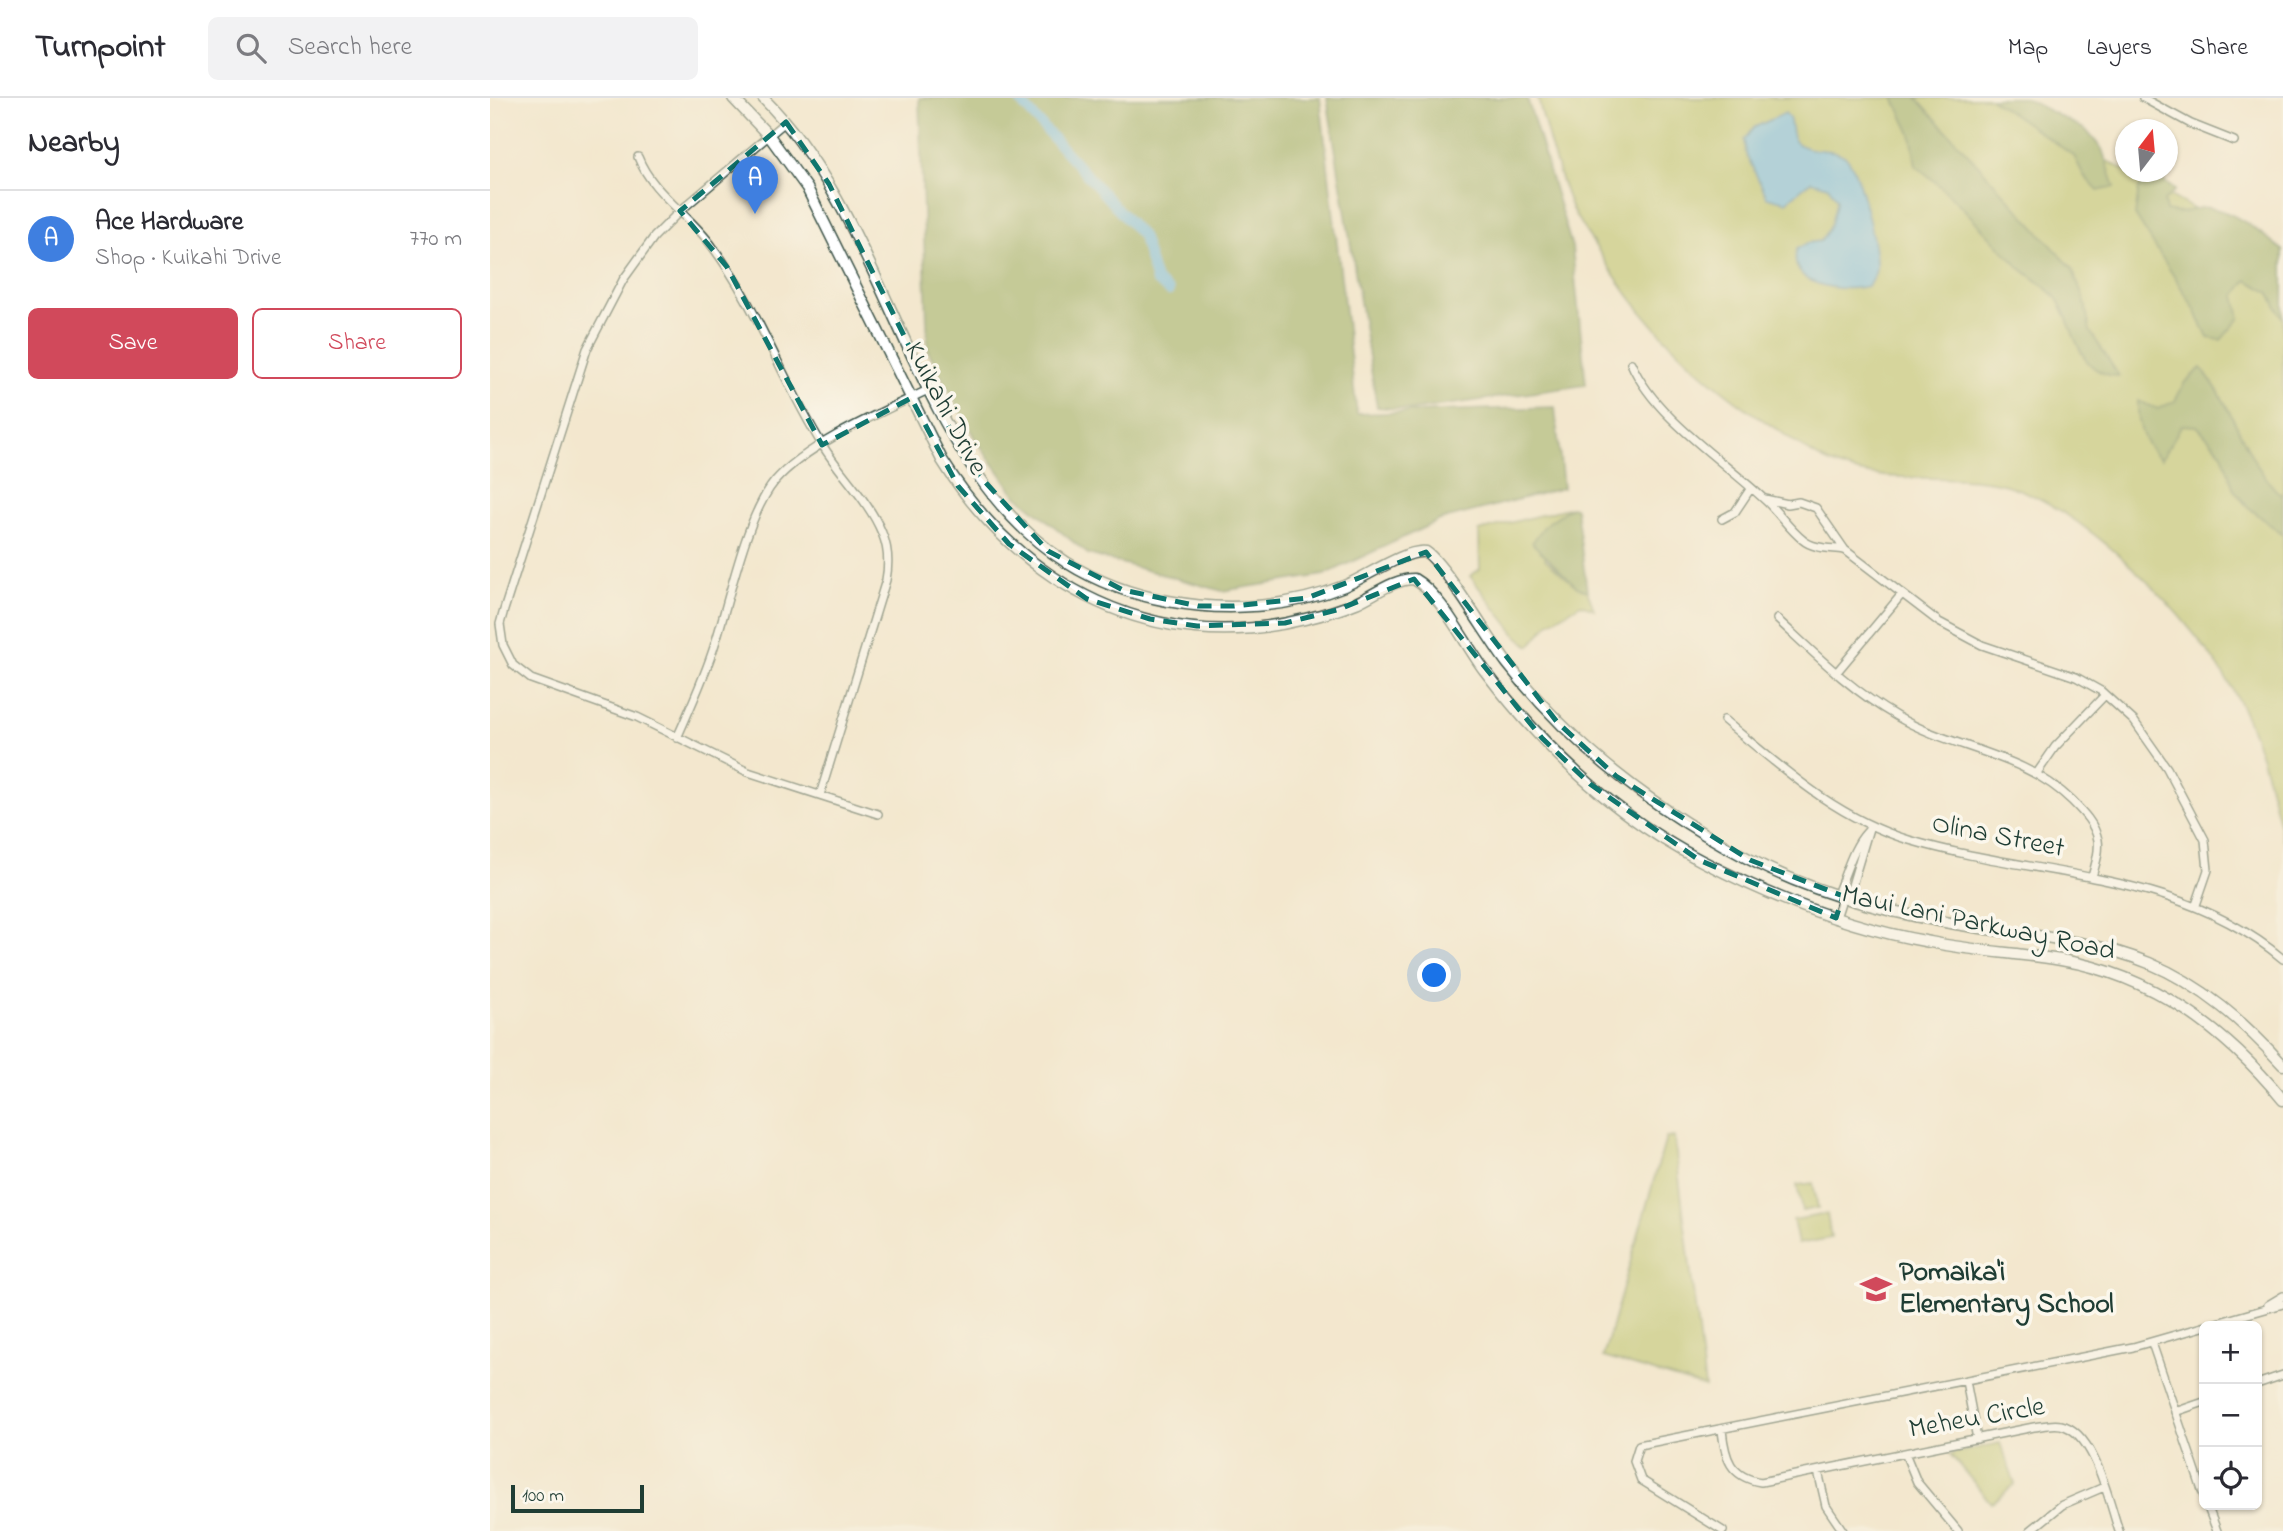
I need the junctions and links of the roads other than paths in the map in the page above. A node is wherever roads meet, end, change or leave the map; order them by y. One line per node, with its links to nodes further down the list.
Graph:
1 (733, 98): 5 (main road, Kuikahi Drive)
2 (763, 98): 4 (main road, Kuikahi Drive)
3 (2143, 98): 6 (street)
4 (786, 122): 5 (street); 10 (main road, Kuikahi Drive)
5 (770, 137): 8 (street); 11 (main road, Kuikahi Drive)
6 (2234, 141)
7 (638, 157): 8 (street)
8 (680, 211): 12 (street); 24 (street)
9 (1631, 363): 13 (street)
10 (930, 389): 11 (street); 17 (main road, Kuikahi Drive)
11 (911, 398): 12 (street); 18 (main road, Kuikahi Drive)
12 (822, 445): 24 (street); 26 (street)
13 (1751, 488): 14 (street); 15 (street)
14 (1765, 499): 16 (street); 16 (street)
15 (1722, 519)
16 (1845, 550): 19 (street)
17 (1426, 552): 30 (main road, Maui Lani Parkway Road)
18 (1414, 579): 32 (main road, Maui Lani Parkway Road)
19 (1902, 594): 21 (street); 22 (street)
20 (1777, 619): 21 (street)
21 (1836, 673): 25 (street)
22 (2105, 695): 25 (street); 31 (street)
23 (1724, 720): 28 (street, Olina Street)
24 (677, 738): 26 (street)
25 (2036, 773): 29 (street)
26 (820, 795): 27 (street)
27 (878, 814)
28 (1868, 828): 29 (street, Olina Street); 30 (street)
29 (2092, 877): 31 (street, Olina Street)
30 (1843, 896): 32 (street); 34 (main road, Maui Lani Parkway Road)
31 (2196, 905): 33 (street, Olina Street)
32 (1836, 918): 35 (main road, Maui Lani Parkway Road)
33 (2283, 959)
34 (2283, 1065)
35 (2283, 1100)
36 (2283, 1296): 38 (street)
37 (2283, 1304): 38 (street)
38 (2265, 1307): 39 (street)
39 (2152, 1343): 41 (street); 44 (street)
40 (2283, 1375): 42 (street)
41 (1966, 1381): 45 (street); 46 (street)
42 (2262, 1382)
43 (2199, 1404): 44 (street)
44 (2175, 1412): 49 (street)
45 (1722, 1430): 48 (street, Meheu Circle); 52 (street)
46 (1977, 1439): 47 (street, Meheu Circle); 50 (street, Meheu Circle)
47 (1905, 1453): 48 (street, Meheu Circle); 54 (street)
48 (1818, 1471): 53 (street)
49 (2199, 1482)
50 (2104, 1487): 55 (street); 56 (street, Meheu Circle)
51 (2209, 1510): 57 (street)
52 (1723, 1531)
53 (1843, 1531)
54 (1958, 1531)
55 (2030, 1531)
56 (2119, 1531)
57 (2217, 1531)

